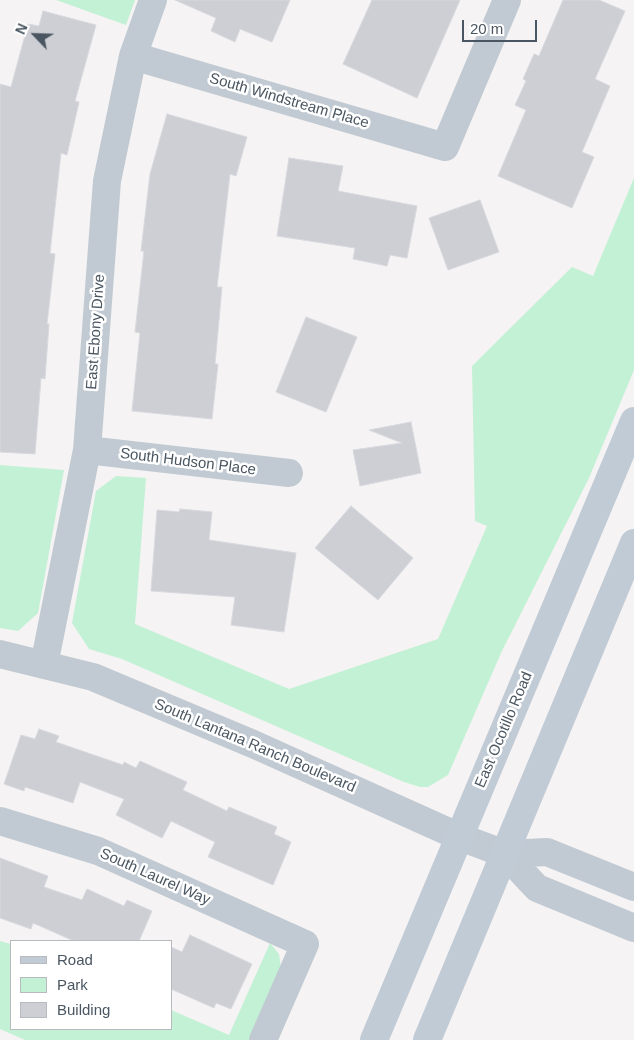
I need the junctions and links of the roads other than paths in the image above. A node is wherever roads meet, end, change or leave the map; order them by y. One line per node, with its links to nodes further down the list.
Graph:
1 (153, 0): 3 (street, East Ebony Drive)
2 (507, 0): 3 (street, South Windstream Place)
3 (133, 56): 5 (street, East Ebony Drive)
4 (634, 421): 11 (main road, East Ocotillo Road)
5 (87, 450): 6 (street, South Hudson Place); 9 (street, East Ebony Drive)
6 (289, 473)
7 (634, 543): 12 (main road)
8 (0, 654): 9 (street, South Lantana Ranch Boulevard)
9 (44, 665): 11 (street, South Lantana Ranch Boulevard)
10 (0, 821): 15 (street, South Laurel Way)
11 (460, 837): 12 (street, South Lantana Ranch Boulevard); 16 (main road, East Ocotillo Road)
12 (505, 854): 13 (street, South Lantana Ranch Boulevard); 14 (street, South Lantana Ranch Boulevard); 17 (main road)
13 (634, 888)
14 (634, 928)
15 (263, 1040)
16 (374, 1040)
17 (427, 1040)

